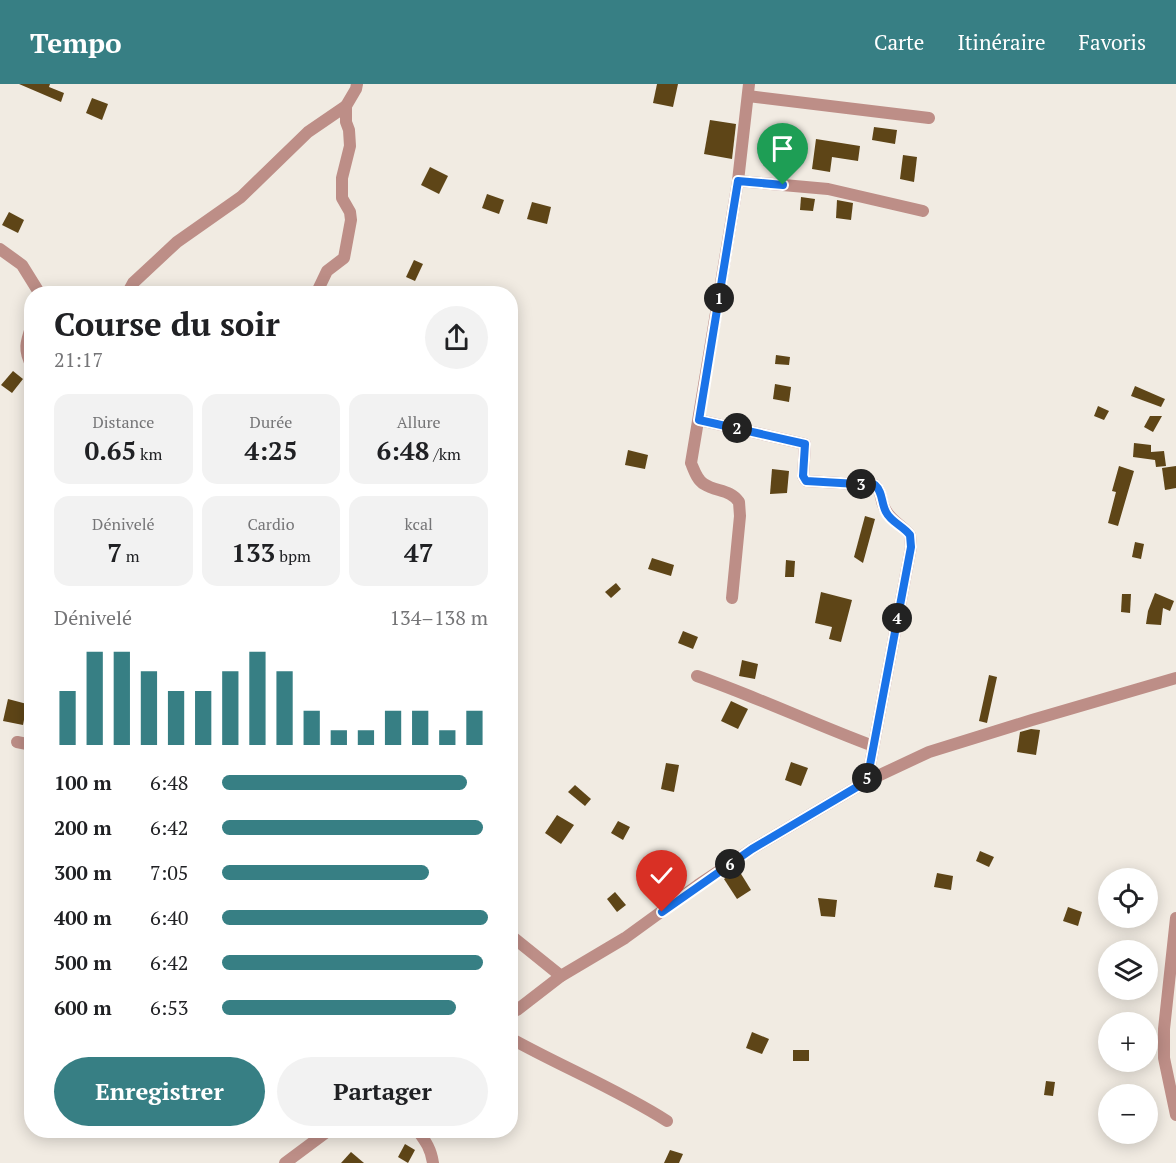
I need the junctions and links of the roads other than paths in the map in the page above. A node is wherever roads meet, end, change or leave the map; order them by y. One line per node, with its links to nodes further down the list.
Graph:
1 (357, 84): 3 (street)
2 (749, 90): 4 (street); 5 (street)
3 (346, 106): 9 (street); 10 (street)
4 (929, 118)
5 (738, 181): 6 (street); 11 (street)
6 (923, 211)
7 (0, 249): 8 (street)
8 (35, 286)
9 (131, 286)
10 (320, 286)
11 (699, 420): 12 (street); 17 (street)
12 (732, 598)
13 (697, 676): 17 (street)
14 (1176, 678): 18 (street)
15 (17, 742): 16 (street)
16 (24, 743)
17 (873, 746): 18 (street)
18 (867, 781): 21 (street)
19 (1176, 918): 24 (street)
20 (518, 941): 21 (street)
21 (561, 976): 22 (street)
22 (518, 1010)
23 (518, 1043): 25 (street)
24 (1176, 1115)
25 (667, 1121)
26 (319, 1138): 28 (street)
27 (422, 1138): 29 (street)
28 (285, 1163)
29 (432, 1163)

